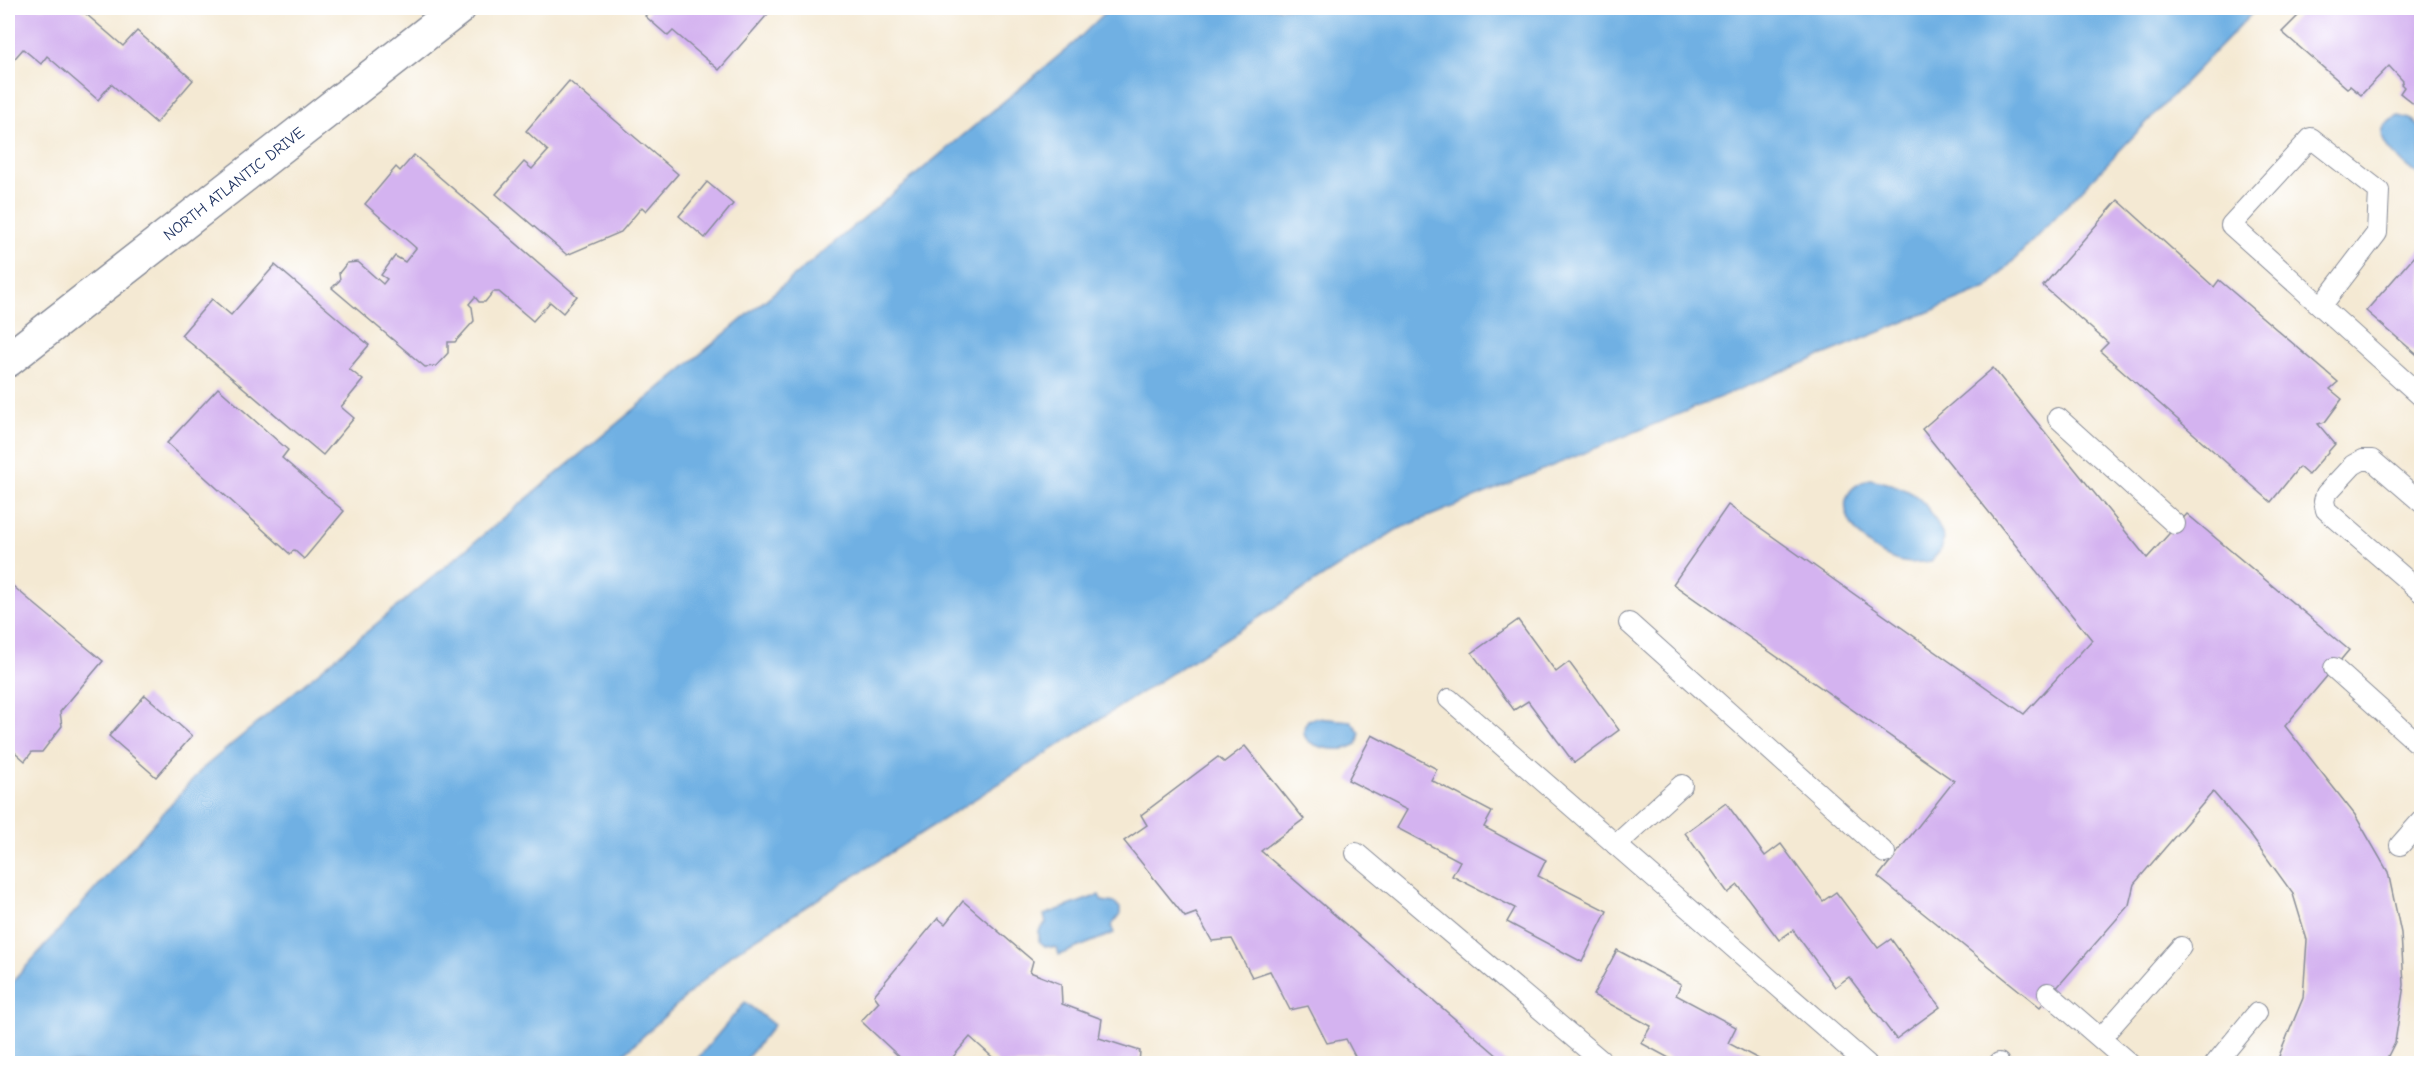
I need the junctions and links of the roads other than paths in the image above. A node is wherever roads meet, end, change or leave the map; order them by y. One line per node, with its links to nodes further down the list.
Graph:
1 (459, 8): 3 (street, NORTH ATLANTIC DRIVE)
2 (2322, 306): 2 (lane); 4 (lane)
3 (8, 360)
4 (2421, 397)
5 (2058, 418): 7 (lane)
6 (2421, 503): 8 (lane)
7 (2175, 524)
8 (2421, 593)
9 (1629, 623): 18 (lane)
10 (2334, 668): 12 (lane)
11 (1449, 699): 15 (lane)
12 (2421, 747)
13 (1682, 785): 15 (lane)
14 (2421, 820): 16 (lane)
15 (1616, 845): 24 (lane)
16 (2400, 845)
17 (1356, 853): 23 (lane)
18 (1886, 853)
19 (2181, 946): 22 (lane)
20 (2048, 993): 22 (lane)
21 (2257, 1013): 26 (lane)
22 (2101, 1038): 25 (lane)
23 (1605, 1064)
24 (1867, 1064)
25 (2130, 1064)
26 (2215, 1064)

